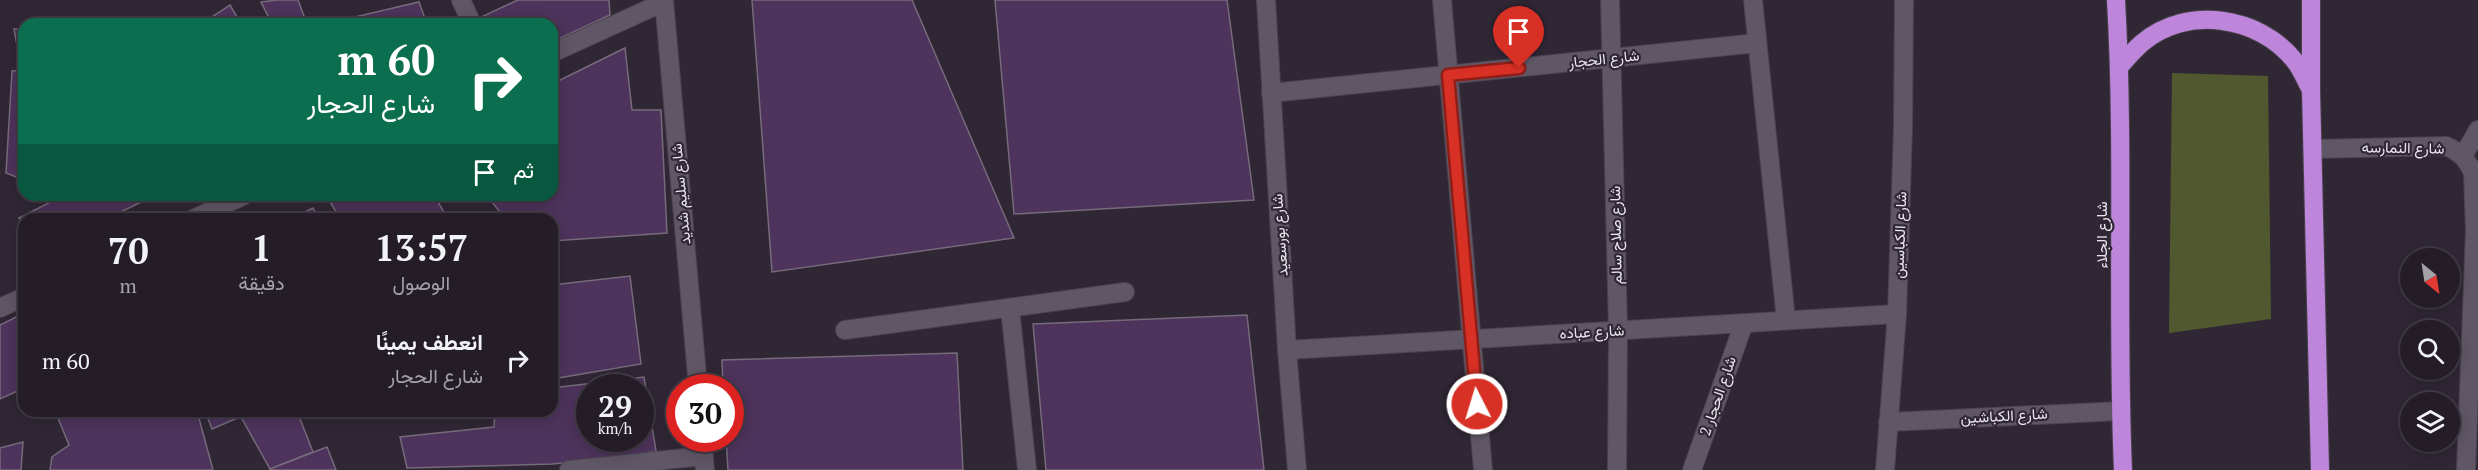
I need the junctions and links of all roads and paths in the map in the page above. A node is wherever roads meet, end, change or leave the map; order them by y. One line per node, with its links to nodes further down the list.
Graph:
1 (461, 0): 10 (street)
2 (1266, 0): 17 (street, شارع بورسعيد)
3 (1442, 0): 15 (street)
4 (1610, 0): 13 (street, شارع صلاح سالم)
5 (1753, 0): 11 (street)
6 (1904, 0): 28 (street, شارع الكباسين)
7 (2116, 0): 14 (highway, شارع الجلاء)
8 (2311, 0): 16 (highway)
9 (664, 1): 12 (street); 35 (street, شارع سليم شديد)
10 (469, 18)
11 (1757, 43): 13 (street, شارع الحجار); 29 (street)
12 (558, 50)
13 (1613, 58): 15 (street, شارع الحجار); 32 (street, شارع صلاح سالم)
14 (2120, 66): 16 (highway); 36 (highway, شارع الجلاء)
15 (1448, 75): 17 (street, شارع الحجار); 33 (street)
16 (2311, 90): 19 (highway)
17 (1271, 93): 34 (street, شارع بورسعيد)
18 (2478, 130): 20 (street)
19 (2313, 149): 20 (street, شارع النمارسه); 47 (highway)
20 (2463, 156): 23 (street, شارع النمارسه)
21 (232, 201): 22 (street)
22 (206, 213)
23 (2476, 231): 48 (street, شارع النمارسه)
24 (1125, 292): 27 (street)
25 (18, 300): 26 (street)
26 (0, 308)
27 (1010, 308): 31 (street); 40 (street)
28 (1897, 314): 29 (street, شارع عباده); 37 (street, شارع الكباسين)
29 (1786, 320): 30 (street, شارع عباده)
30 (1744, 323): 32 (street, شارع عباده); 44 (street, شارع الحجار 2)
31 (845, 330)
32 (1618, 330): 33 (street, شارع عباده); 43 (street, شارع صلاح سالم)
33 (1472, 338): 34 (street, شارع عباده); 42 (street)
34 (1287, 350): 41 (street, شارع بورسعيد)
35 (697, 374)
36 (2121, 411): 37 (street, شارع الكباشين); 46 (highway, شارع الجلاء)
37 (1888, 422): 45 (street, شارع الكباسين)
38 (704, 455): 39 (street)
39 (569, 470)
40 (1027, 470)
41 (1297, 470)
42 (1483, 470)
43 (1617, 470)
44 (1692, 470)
45 (1885, 470)
46 (2123, 470)
47 (2320, 470)
48 (2466, 470)

